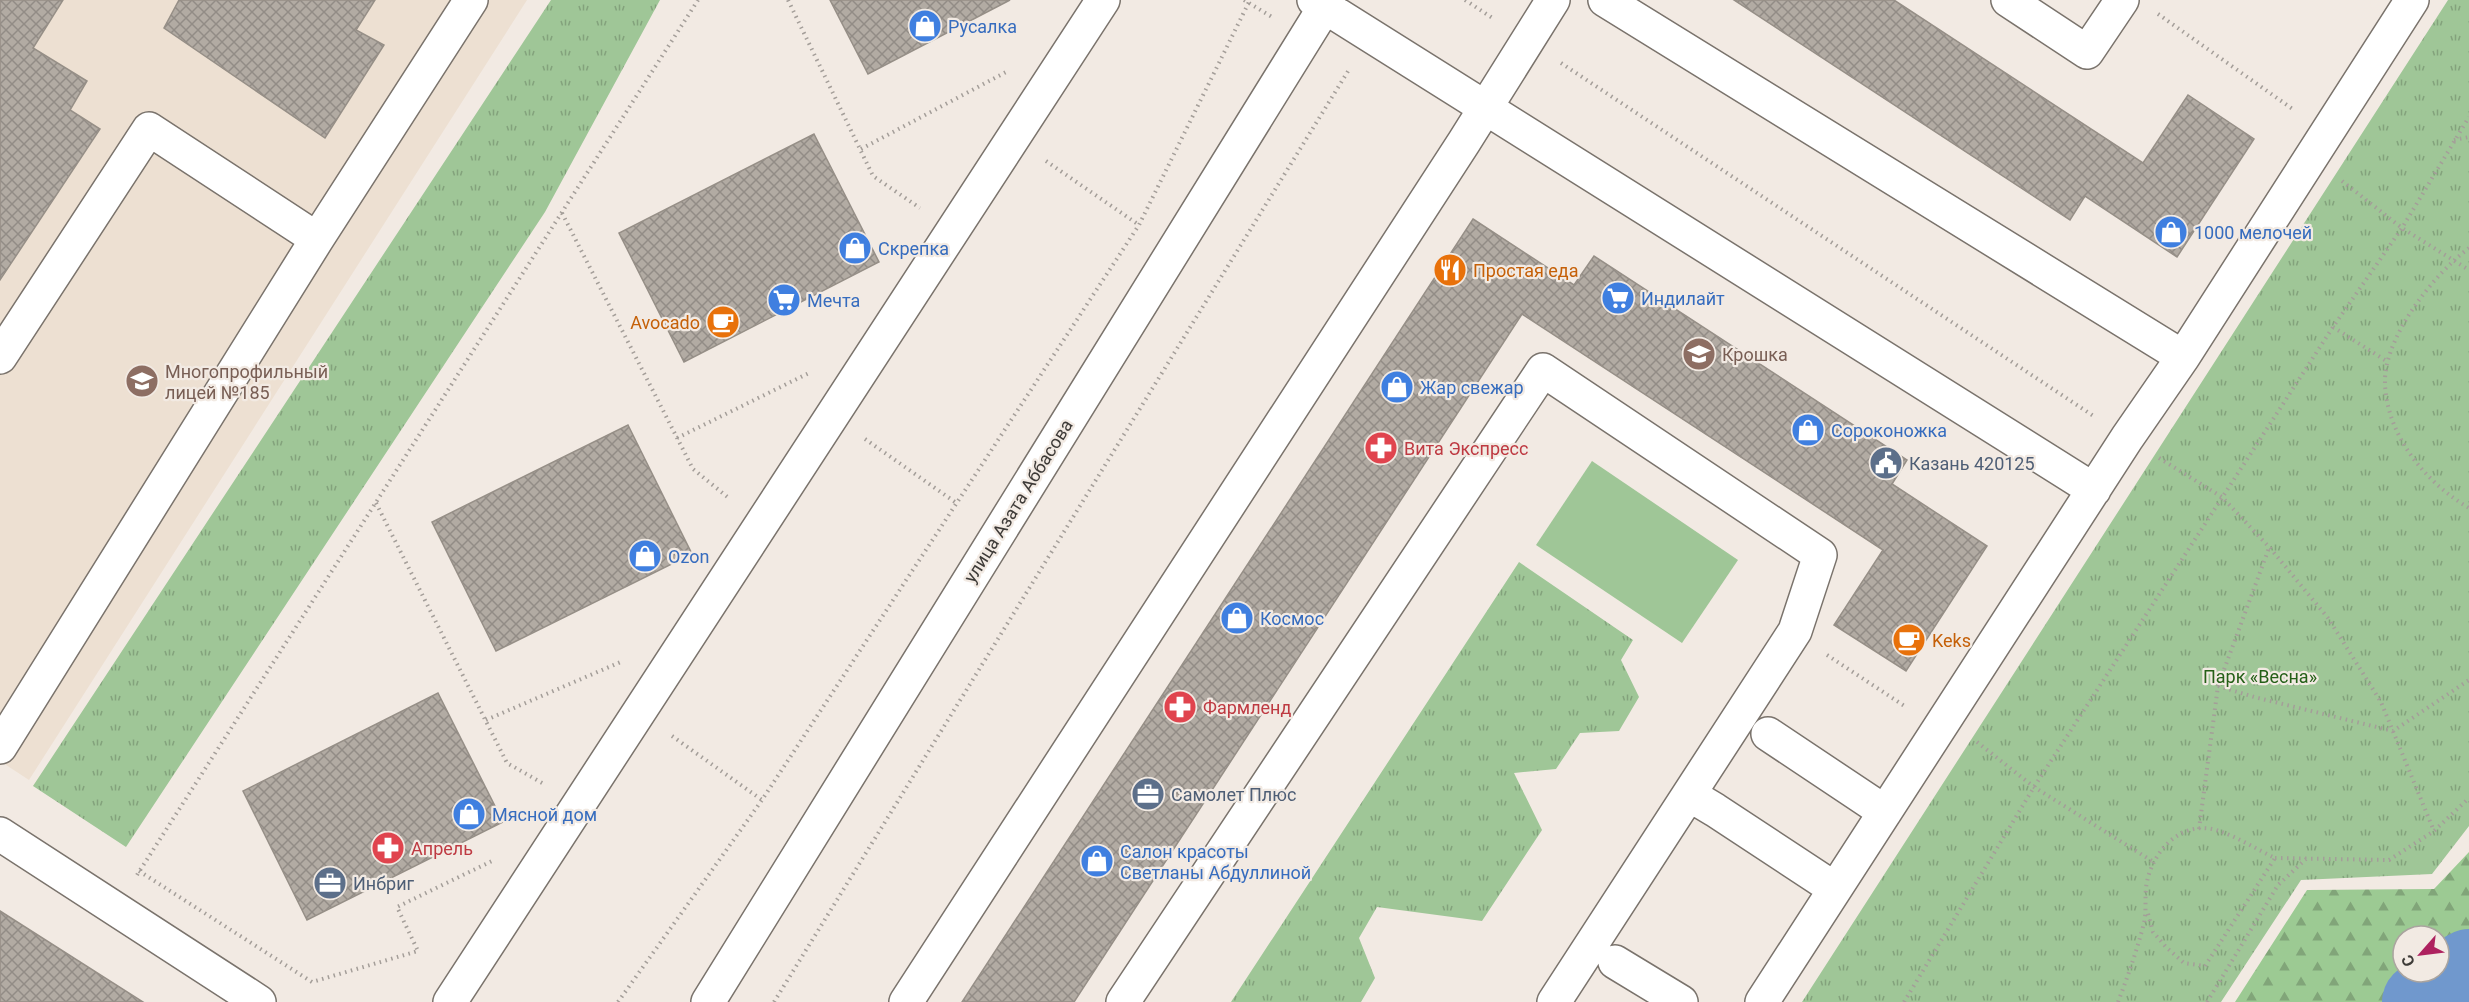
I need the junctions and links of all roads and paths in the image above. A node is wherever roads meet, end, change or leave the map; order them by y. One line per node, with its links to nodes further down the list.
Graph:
1 (471, 0): 28 (street)
2 (698, 0): 24 (path)
3 (788, 0): 23 (path)
4 (1103, 0): 20 (street)
5 (1250, 0): 25 (path)
6 (1465, 0): 15 (path)
7 (1553, 0): 15 (street)
8 (1605, 0): 34 (street)
9 (2008, 0): 10 (street)
10 (2122, 0)
11 (2412, 0): 22 (street)
12 (1322, 2): 14 (street); 78 (street, улица Азата Аббасова)
13 (2157, 14): 22 (path)
14 (1369, 33): 17 (street); 79 (path)
15 (1527, 41): 17 (street); 39 (path)
16 (1009, 70): 23 (path)
17 (1486, 107): 40 (street); 80 (street)
18 (2469, 117): 21 (path)
19 (2469, 137): 21 (path)
20 (1012, 139): 25 (path); 27 (street)
21 (2454, 140): 26 (path)
22 (2319, 145): 26 (path); 34 (street)
23 (861, 149): 27 (path)
24 (562, 213): 38 (path); 43 (path)
25 (1139, 225): 42 (path)
26 (2402, 228): 30 (path); 32 (path)
27 (953, 230): 37 (street)
28 (317, 239): 33 (street); 56 (street)
29 (2469, 248): 30 (path)
30 (2453, 260): 31 (path); 35 (path)
31 (2469, 270)
32 (2333, 327): 35 (path); 41 (path)
33 (0, 357)
34 (2183, 357): 39 (street)
35 (2388, 362): 44 (path)
36 (812, 371): 38 (path)
37 (832, 416): 42 (path); 45 (street)
38 (677, 438): 45 (path)
39 (2127, 438): 40 (street); 41 (path)
40 (2094, 490): 53 (street)
41 (2222, 498): 46 (path); 57 (path)
42 (956, 502): 60 (path)
43 (376, 503): 52 (path); 70 (path)
44 (2469, 508)
45 (761, 524): 51 (street)
46 (2270, 548): 50 (path); 54 (path)
47 (1819, 649): 53 (path)
48 (626, 660): 52 (path)
49 (2469, 680): 54 (path)
50 (2218, 686): 54 (path); 63 (path)
51 (639, 713): 60 (path); 61 (street)
52 (486, 720): 61 (path)
53 (1942, 723): 57 (path); 62 (street)
54 (2393, 731): 64 (path)
55 (1768, 734): 62 (street)
56 (0, 747)
57 (2034, 787): 69 (path); 85 (path)
58 (1690, 795): 71 (street); 81 (street); 82 (street)
59 (2469, 798): 64 (path)
60 (762, 800): 77 (path)
61 (579, 803): 76 (street)
62 (1885, 812): 71 (street)
63 (2199, 829): 66 (path); 69 (path)
64 (2434, 831): 67 (path)
65 (0, 834): 72 (street)
66 (2275, 858): 67 (path); 73 (path)
67 (2306, 858): 87 (path)
68 (496, 859): 70 (path)
69 (2152, 861): 73 (path)
70 (139, 871): 72 (path)
71 (1835, 889): 84 (street)
72 (116, 909): 75 (street)
73 (2147, 910): 86 (path)
74 (1615, 962): 83 (street)
75 (259, 1002)
76 (450, 1002)
77 (618, 1002)
78 (708, 1002)
79 (774, 1002)
80 (906, 1002)
81 (1123, 1002)
82 (1554, 1002)
83 (1681, 1002)
84 (1762, 1002)
85 (1904, 1002)
86 (2118, 1002)
87 (2207, 1002)

